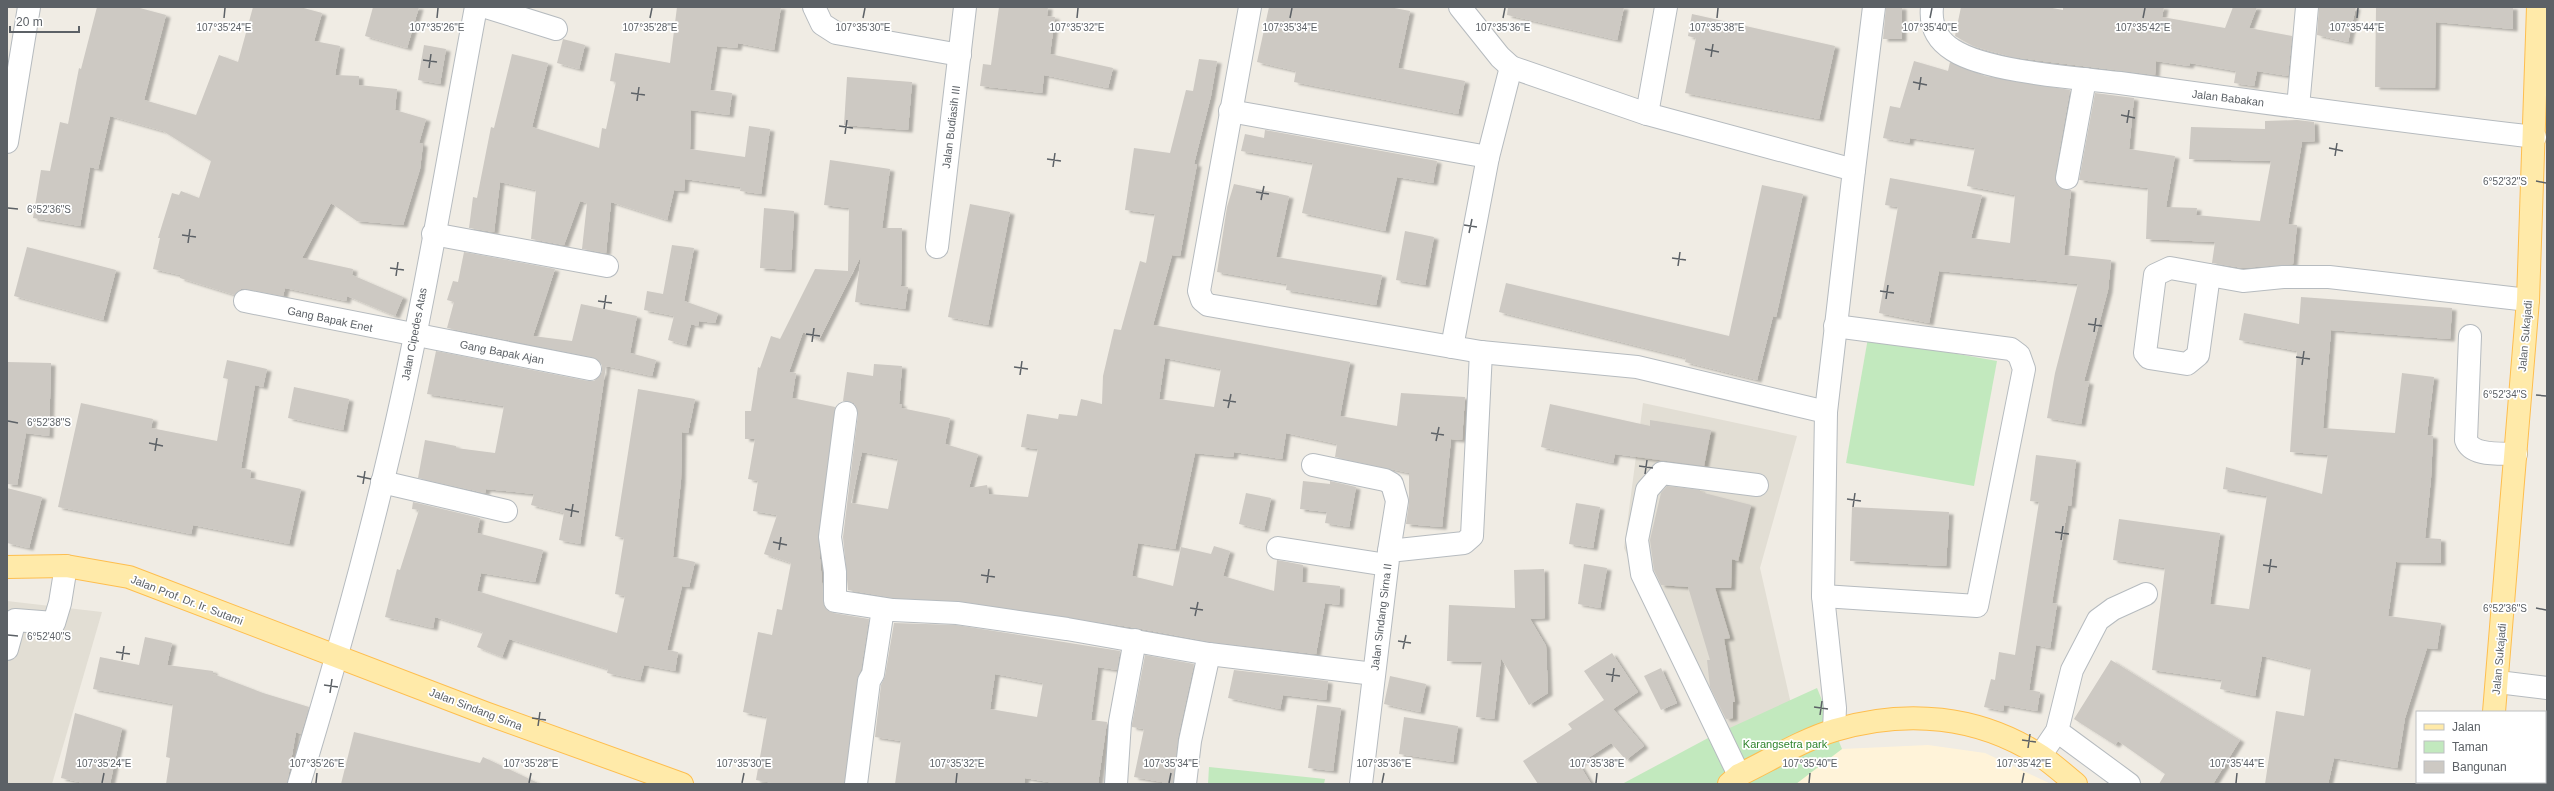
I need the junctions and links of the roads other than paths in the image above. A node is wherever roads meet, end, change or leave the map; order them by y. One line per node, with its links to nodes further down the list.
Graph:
1 (29, 7): 21 (street)
2 (476, 7): 25 (street, Jalan Cipedes Atas)
3 (486, 7): 13 (street)
4 (814, 7): 14 (street)
5 (965, 7): 14 (street, Jalan Budiasih III)
6 (1250, 7): 18 (street)
7 (1460, 7): 15 (street)
8 (1666, 7): 19 (street)
9 (1874, 7): 23 (street)
10 (2307, 7): 17 (street)
11 (2538, 7): 20 (main road, Jalan Sukajadi)
12 (1932, 17): 16 (street, Jalan Babakan)
13 (556, 29)
14 (960, 55): 26 (street, Jalan Budiasih III)
15 (1510, 67): 19 (street); 22 (street)
16 (2085, 79): 17 (street, Jalan Babakan); 24 (street)
17 (2298, 107): 20 (street, Jalan Babakan)
18 (1230, 111): 22 (street); 34 (street)
19 (1647, 114): 23 (street)
20 (2536, 137): 29 (main road, Jalan Sukajadi)
21 (7, 142)
22 (1488, 157): 34 (street)
23 (1854, 170): 31 (street)
24 (2067, 178)
25 (433, 234): 27 (street); 32 (street, Jalan Cipedes Atas)
26 (938, 247)
27 (607, 266)
28 (2210, 275): 29 (street)
29 (2528, 300): 39 (main road, Jalan Sukajadi)
30 (245, 302): 32 (street, Gang Bapak Enet)
31 (1835, 326): 37 (street); 49 (street)
32 (414, 336): 36 (street, Gang Bapak Ajan); 41 (street, Jalan Cipedes Atas)
33 (2470, 336): 39 (street)
34 (1452, 347): 35 (street)
35 (1481, 352): 37 (street); 45 (street, Jalan Sindang Sirna II)
36 (590, 369)
37 (1826, 412): 49 (street)
38 (846, 413): 50 (street)
39 (2516, 454): 57 (main road, Jalan Sukajadi)
40 (1313, 465): 45 (street)
41 (382, 482): 43 (street); 55 (street, Jalan Cipedes Atas)
42 (1757, 485): 63 (street)
43 (506, 511)
44 (1278, 548): 45 (street)
45 (1388, 558): 56 (street, Jalan Sindang Sirna II)
46 (66, 566): 47 (main road, Jalan Prof. Dr. Ir. Sutami); 51 (street); 55 (main road, Jalan Prof. Dr. Ir. Sutami)
47 (7, 567)
48 (2146, 594): 61 (street)
49 (1823, 596): 60 (street)
50 (883, 609): 52 (street); 66 (street)
51 (11, 619): 53 (street)
52 (1135, 640): 54 (street); 67 (street)
53 (7, 649)
54 (1209, 654): 56 (street); 68 (street)
55 (338, 657): 64 (main road, Jalan Sindang Sirna); 65 (street, Jalan Cipedes Atas)
56 (1374, 674): 69 (street, Jalan Sindang Sirna II)
57 (2498, 682): 58 (street); 59 (main road, Jalan Sukajadi)
58 (2547, 688)
59 (2494, 711)
60 (1834, 730): 62 (main road); 63 (main road)
61 (2057, 730): 62 (street); 71 (street)
62 (2040, 756): 70 (main road)
63 (1734, 780)
64 (672, 781)
65 (299, 784)
66 (856, 784)
67 (1116, 784)
68 (1185, 784)
69 (1361, 784)
70 (2076, 784)
71 (2129, 784)

